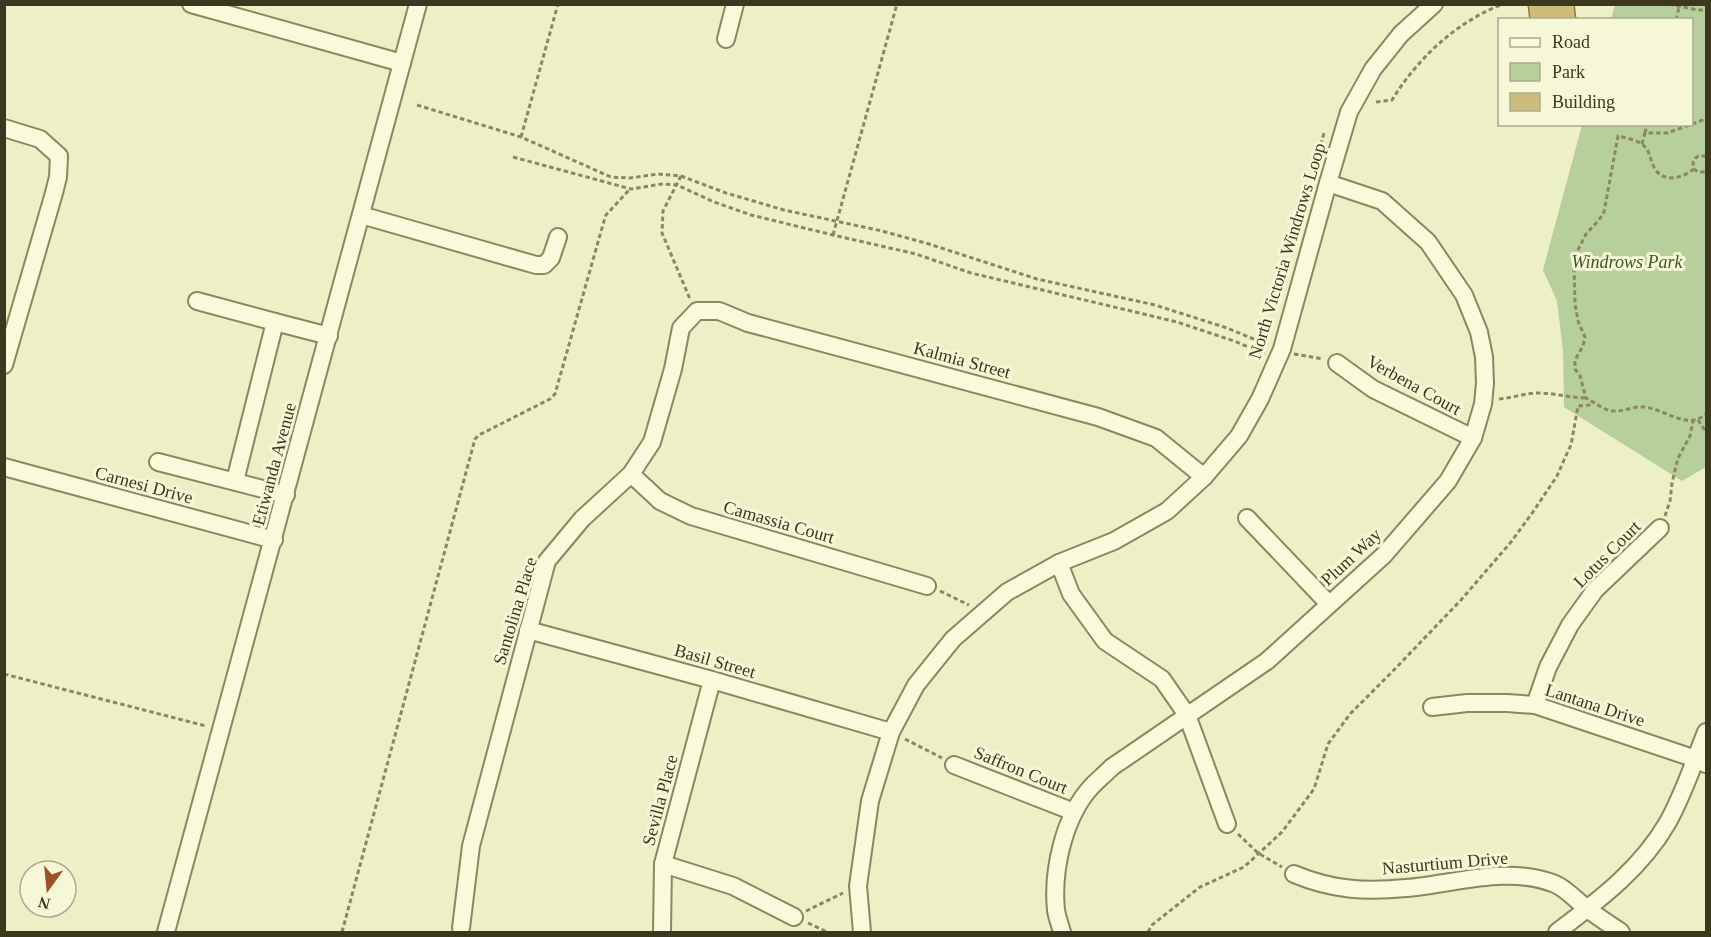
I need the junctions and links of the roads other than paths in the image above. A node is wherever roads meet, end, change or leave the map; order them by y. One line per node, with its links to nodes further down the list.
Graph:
1 (191, 4): 6 (street)
2 (418, 4): 6 (street, Etiwanda Avenue)
3 (735, 4): 5 (street)
4 (1434, 4): 8 (street, North Victoria Windrows Loop)
5 (726, 39)
6 (402, 63): 9 (street, Etiwanda Avenue)
7 (4, 128): 16 (street)
8 (1328, 183): 17 (street, Plum Way); 21 (street, North Victoria Windrows Loop)
9 (361, 215): 10 (street); 14 (street, Etiwanda Avenue)
10 (558, 237)
11 (196, 301): 13 (street)
12 (697, 311): 20 (street, Santolina Place); 21 (street, Kalmia Street)
13 (275, 322): 14 (street); 22 (street)
14 (329, 336): 23 (street, Etiwanda Avenue)
15 (1337, 363): 17 (street, Verbena Court)
16 (4, 365)
17 (1473, 438): 29 (street, Plum Way)
18 (158, 462): 22 (street)
19 (4, 467): 26 (street, Carnesi Drive)
20 (631, 474): 28 (street, Camassia Court); 30 (street, Santolina Place)
21 (1204, 477): 27 (street, North Victoria Windrows Loop)
22 (235, 482): 23 (street)
23 (286, 495): 26 (street, Etiwanda Avenue)
24 (1247, 518): 29 (street)
25 (1660, 528): 32 (street, Lotus Court)
26 (273, 540): 46 (street, Etiwanda Avenue)
27 (1059, 563): 34 (street); 35 (street, North Victoria Windrows Loop)
28 (927, 586)
29 (1329, 604): 34 (street, Plum Way)
30 (528, 630): 31 (street, Basil Street); 45 (street, Santolina Place)
31 (712, 680): 35 (street, Basil Street); 41 (street, Sevilla Place)
32 (1535, 705): 33 (street, Lantana Drive); 37 (street, Lantana Drive)
33 (1432, 707)
34 (1187, 715): 39 (street, Plum Way); 40 (street)
35 (891, 732): 48 (street, North Victoria Windrows Loop)
36 (1707, 732): 37 (street)
37 (1701, 761): 43 (street)
38 (954, 765): 39 (street, Saffron Court)
39 (1074, 812): 49 (street, Plum Way)
40 (1227, 824)
41 (663, 864): 44 (street); 47 (street, Sevilla Place)
42 (1294, 874): 43 (street, Nasturtium Drive)
43 (1587, 909): 50 (street); 51 (street, Nasturtium Drive)
44 (794, 916)
45 (461, 928)
46 (166, 933)
47 (662, 933)
48 (862, 933)
49 (1062, 933)
50 (1557, 933)
51 (1621, 933)

